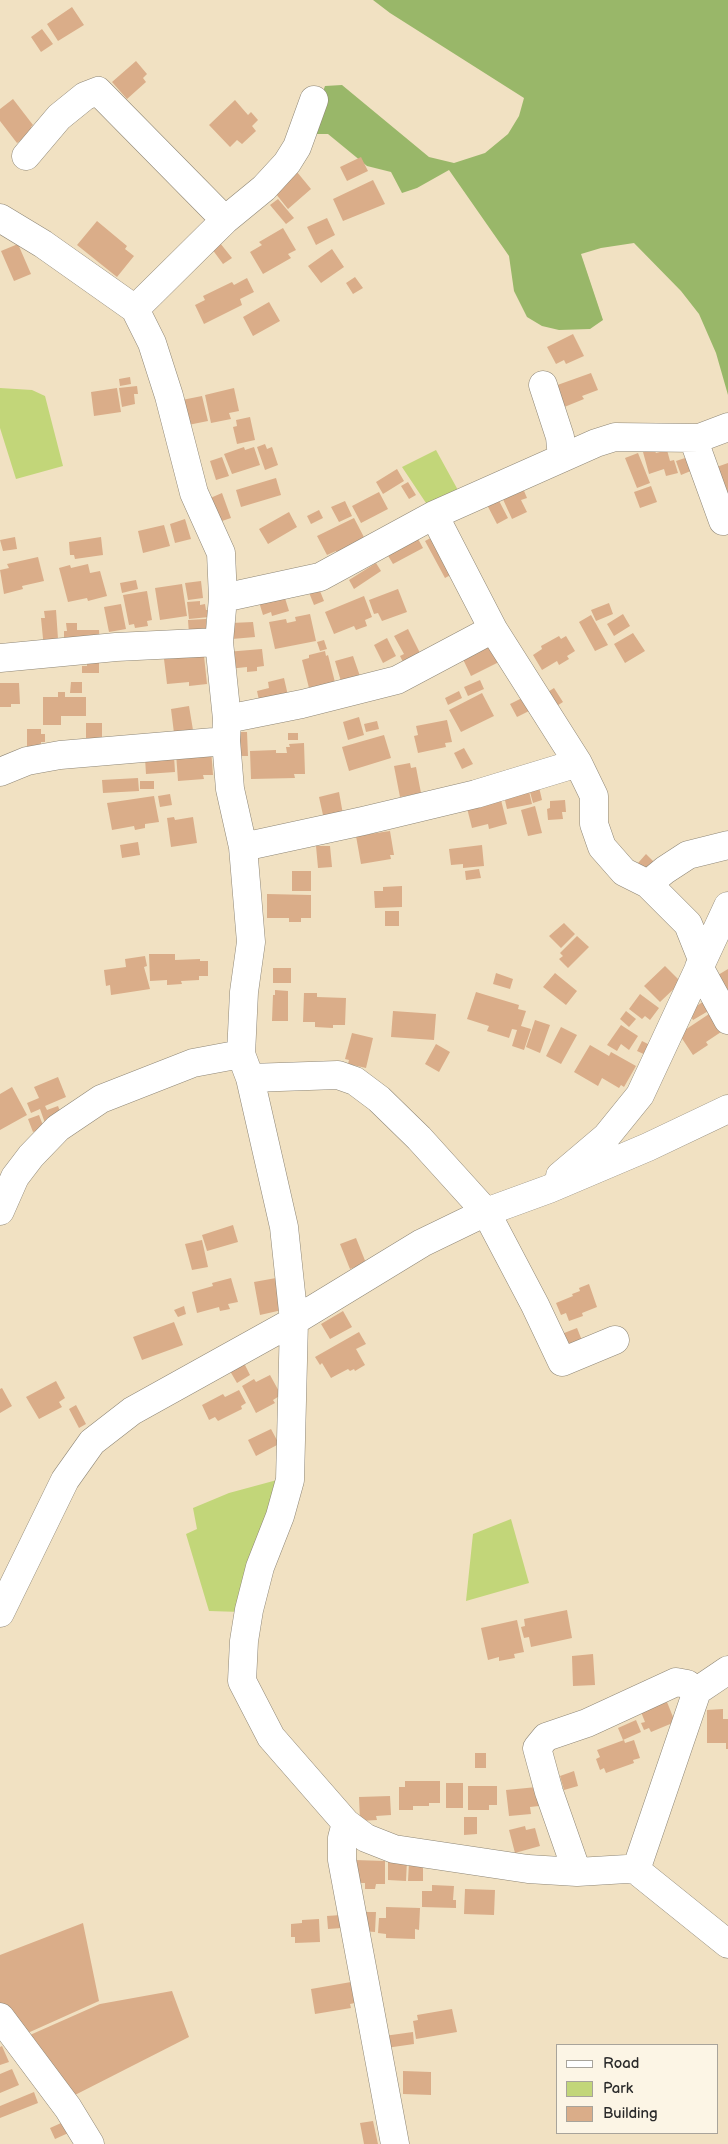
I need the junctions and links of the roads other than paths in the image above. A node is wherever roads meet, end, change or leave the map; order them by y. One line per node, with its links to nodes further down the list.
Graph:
1 (314, 100): 4 (street)
2 (26, 156): 4 (street)
3 (0, 218): 5 (street)
4 (225, 220): 5 (street)
5 (135, 309): 12 (street)
6 (543, 386): 9 (street)
7 (728, 427): 8 (street)
8 (693, 438): 9 (street); 11 (street)
9 (562, 458): 10 (street)
10 (434, 516): 12 (street); 13 (street)
11 (724, 520)
12 (223, 598): 14 (street)
13 (493, 629): 16 (street); 17 (street)
14 (219, 642): 15 (street); 16 (street)
15 (0, 658)
16 (227, 730): 18 (street); 20 (street)
17 (578, 763): 20 (street); 21 (street)
18 (0, 772)
19 (728, 845): 21 (street)
20 (243, 847): 25 (street)
21 (648, 884): 23 (street)
22 (728, 906): 23 (street)
23 (700, 963): 24 (street); 27 (street)
24 (728, 1020)
25 (246, 1066): 28 (street); 29 (street); 30 (street)
26 (728, 1109): 27 (street)
27 (549, 1189): 29 (street)
28 (0, 1211)
29 (486, 1212): 30 (street); 31 (street)
30 (294, 1321): 32 (street); 35 (street)
31 (615, 1340)
32 (0, 1613)
33 (728, 1670): 34 (street)
34 (697, 1691): 36 (street); 37 (street)
35 (346, 1823): 37 (street); 41 (street)
36 (636, 1870): 37 (street); 38 (street)
37 (576, 1872)
38 (728, 1944)
39 (0, 2017): 40 (street)
40 (90, 2144)
41 (395, 2144)

